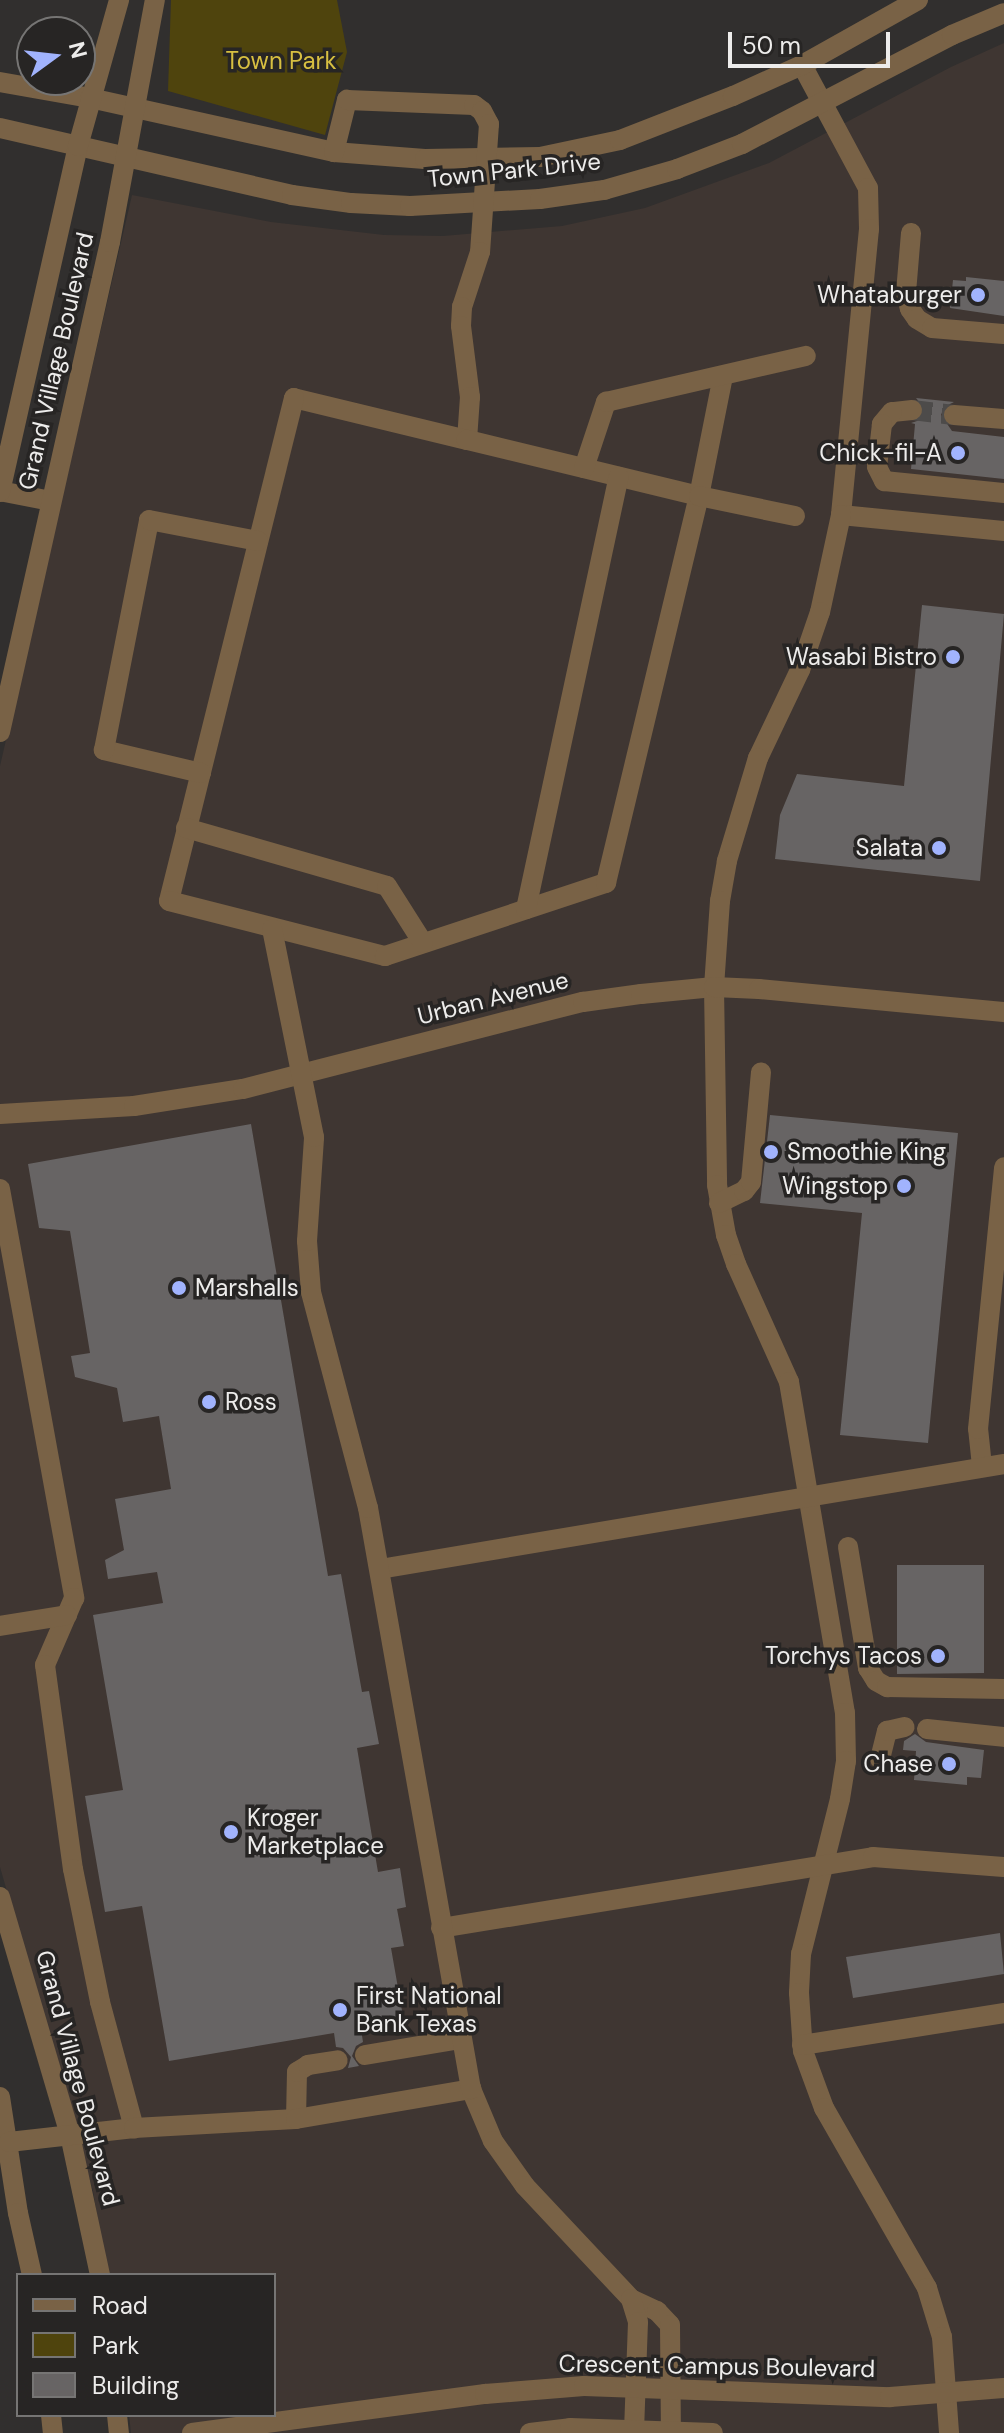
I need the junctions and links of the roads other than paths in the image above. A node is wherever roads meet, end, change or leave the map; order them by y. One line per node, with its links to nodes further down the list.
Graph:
1 (119, 0): 7 (street, Grand Village Boulevard)
2 (155, 0): 9 (street, Grand Village Boulevard)
3 (918, 0): 5 (street, Town Park Drive)
4 (1004, 13): 8 (street, Town Park Drive)
5 (802, 65): 8 (street); 14 (street, Town Park Drive)
6 (0, 82): 7 (street, Town Park Drive)
7 (90, 98): 9 (street, Town Park Drive); 11 (street, Grand Village Boulevard)
8 (823, 104): 15 (street, Town Park Drive); 30 (street)
9 (134, 108): 12 (street, Town Park Drive); 13 (street, Grand Village Boulevard)
10 (0, 128): 11 (street, Town Park Drive)
11 (78, 146): 13 (street, Town Park Drive); 26 (street, Grand Village Boulevard)
12 (334, 152): 14 (street, Town Park Drive); 14 (street)
13 (124, 157): 15 (street, Town Park Drive); 29 (street, Grand Village Boulevard)
14 (488, 160): 15 (street)
15 (483, 205): 23 (street)
16 (911, 233): 17 (street)
17 (1004, 334)
18 (806, 356): 19 (street)
19 (723, 376): 24 (street); 28 (street)
20 (912, 410): 27 (street)
21 (954, 415): 22 (street)
22 (1004, 419)
23 (467, 440): 24 (street); 33 (street)
24 (584, 468): 25 (street)
25 (619, 477): 28 (street); 37 (street)
26 (0, 491): 29 (street)
27 (1004, 493)
28 (699, 496): 31 (street); 37 (street)
29 (51, 501): 34 (street, Grand Village Boulevard)
30 (841, 515): 32 (street); 40 (street)
31 (795, 516)
32 (1004, 531)
33 (258, 541): 35 (street); 35 (street)
34 (0, 732)
35 (201, 773): 36 (street)
36 (186, 828): 38 (street); 39 (street)
37 (526, 909): 39 (street)
38 (272, 929): 39 (street); 43 (street)
39 (423, 943)
40 (714, 987): 41 (street, Urban Avenue); 43 (street, Urban Avenue); 47 (street)
41 (1004, 1012)
42 (761, 1072): 47 (street)
43 (300, 1075): 44 (street, Urban Avenue); 52 (street)
44 (0, 1114)
45 (1004, 1167): 49 (street)
46 (0, 1189): 53 (street)
47 (719, 1203): 50 (street)
48 (1004, 1464): 49 (street)
49 (982, 1466): 50 (street)
50 (808, 1496): 52 (street); 60 (street)
51 (848, 1547): 55 (street)
52 (380, 1569): 63 (street)
53 (67, 1615): 54 (street); 72 (street)
54 (0, 1626)
55 (1004, 1689)
56 (905, 1727): 59 (street)
57 (927, 1729): 58 (street)
58 (1004, 1737)
59 (880, 1759)
60 (821, 1864): 61 (street); 63 (street); 66 (street)
61 (1004, 1867)
62 (0, 1897): 73 (street, Grand Village Boulevard)
63 (441, 1928): 65 (street)
64 (1004, 2013): 66 (street)
65 (461, 2039): 67 (street); 69 (street)
66 (802, 2045): 81 (street)
67 (365, 2055)
68 (338, 2060): 71 (street)
69 (471, 2089): 71 (street); 77 (street)
70 (0, 2097): 74 (street)
71 (296, 2119): 72 (street)
72 (134, 2128): 73 (street)
73 (70, 2135): 74 (street); 76 (street, Grand Village Boulevard)
74 (9, 2142): 75 (street)
75 (32, 2273)
76 (100, 2273)
77 (631, 2299): 78 (street); 79 (street)
78 (635, 2386): 79 (street, Crescent Campus Boulevard); 82 (street); 84 (street, Crescent Campus Boulevard)
79 (672, 2387): 81 (street, Crescent Campus Boulevard); 83 (street)
80 (1004, 2388): 81 (street, Crescent Campus Boulevard)
81 (947, 2393): 87 (street)
82 (634, 2431): 83 (street); 85 (street)
83 (671, 2432): 86 (street)
84 (192, 2433)
85 (530, 2433)
86 (713, 2433)
87 (949, 2433)

